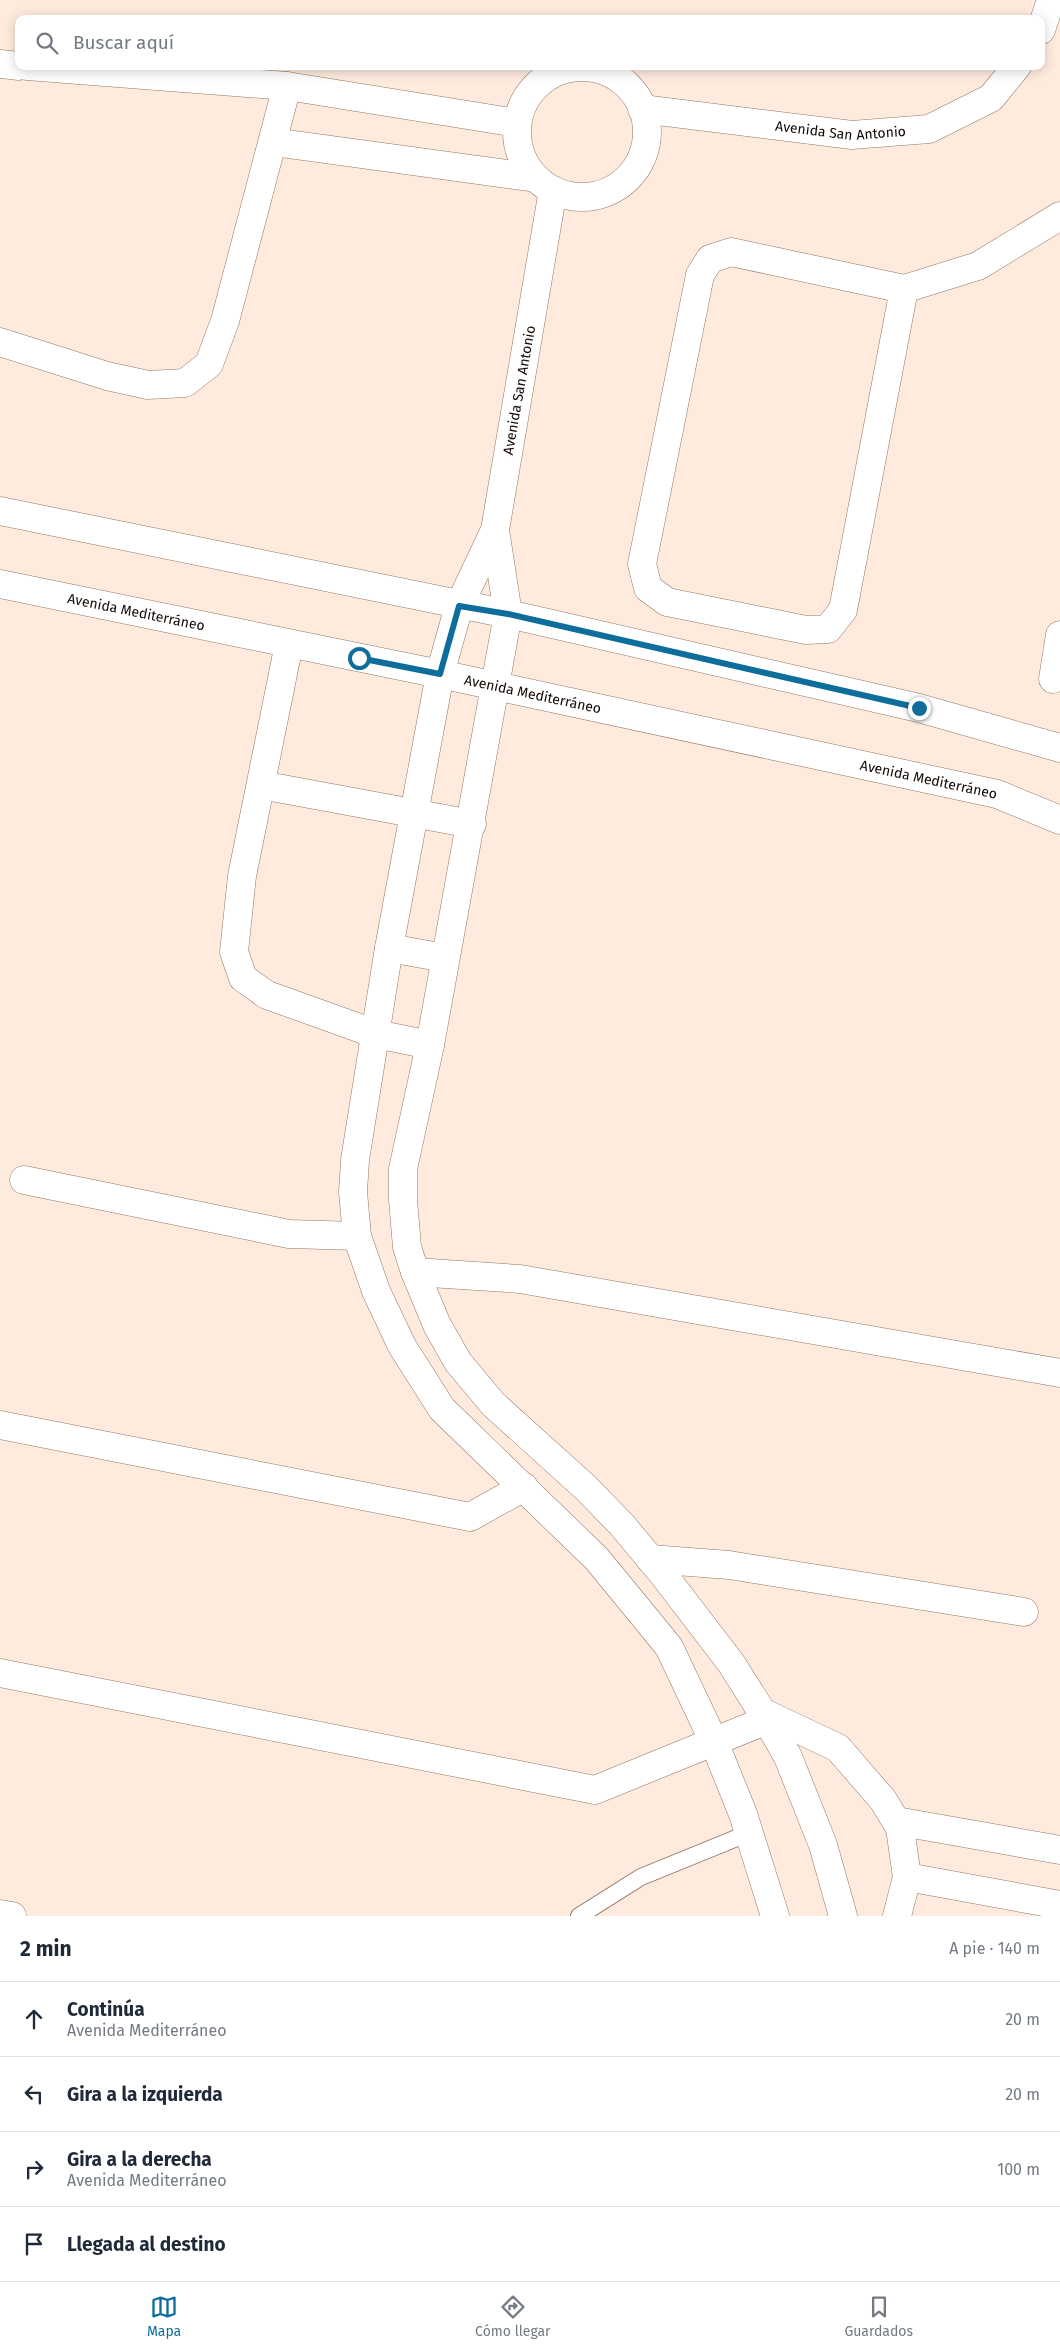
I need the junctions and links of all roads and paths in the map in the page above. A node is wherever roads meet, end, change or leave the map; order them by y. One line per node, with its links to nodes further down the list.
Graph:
1 (1051, 0): 2 (street)
2 (1045, 18)
3 (0, 64): 4 (street)
4 (15, 66)
5 (79, 70): 9 (street)
6 (562, 70): 11 (street)
7 (600, 70): 10 (street)
8 (1014, 70): 10 (street, Avenida San Antonio)
9 (287, 86): 11 (street); 12 (street)
10 (642, 109): 13 (street)
11 (517, 123): 13 (street)
12 (273, 142): 13 (street); 16 (street)
13 (544, 184): 18 (street, Avenida San Antonio)
14 (1060, 216): 15 (street)
15 (904, 289): 15 (street)
16 (0, 342)
17 (0, 511): 20 (street)
18 (495, 530): 20 (street, Avenida San Antonio); 21 (street, Avenida San Antonio)
19 (0, 584): 23 (street, Avenida Mediterráneo)
20 (459, 606): 21 (street); 24 (street, Avenida San Antonio)
21 (508, 614): 26 (street, Avenida San Antonio); 27 (street)
22 (1060, 635): 25 (street)
23 (289, 644): 24 (street, Avenida Mediterráneo); 28 (street)
24 (440, 674): 26 (street, Avenida Mediterráneo); 29 (street, Avenida San Antonio)
25 (1052, 679)
26 (495, 686): 30 (street, Avenida Mediterráneo); 31 (street, Avenida San Antonio)
27 (1060, 748)
28 (261, 784): 29 (street); 34 (street)
29 (414, 812): 31 (street); 32 (street, Avenida San Antonio)
30 (1060, 820)
31 (472, 824): 33 (street, Avenida San Antonio)
32 (388, 948): 33 (street); 34 (street, Avenida San Antonio)
33 (446, 958): 35 (street, Avenida San Antonio)
34 (376, 1034): 35 (street); 37 (street, Avenida San Antonio)
35 (430, 1045): 38 (street, Avenida San Antonio)
36 (24, 1180): 37 (street)
37 (357, 1236): 41 (street, Avenida San Antonio)
38 (415, 1272): 39 (street); 42 (street, Avenida San Antonio)
39 (1060, 1373)
40 (0, 1425): 41 (street)
41 (524, 1486): 46 (street, Avenida San Antonio)
42 (650, 1559): 43 (street); 45 (street, Avenida San Antonio)
43 (1024, 1612)
44 (0, 1673): 46 (street)
45 (765, 1716): 46 (street); 47 (street); 56 (street, Avenida San Antonio)
46 (714, 1742): 48 (street, Avenida San Antonio)
47 (896, 1821): 49 (street); 50 (street)
48 (749, 1833): 54 (lane); 55 (street, Avenida San Antonio)
49 (1060, 1850)
50 (907, 1878): 51 (street); 57 (street)
51 (1060, 1905)
52 (0, 1914): 53 (street)
53 (12, 1916)
54 (579, 1916)
55 (775, 1916)
56 (843, 1916)
57 (897, 1916)

